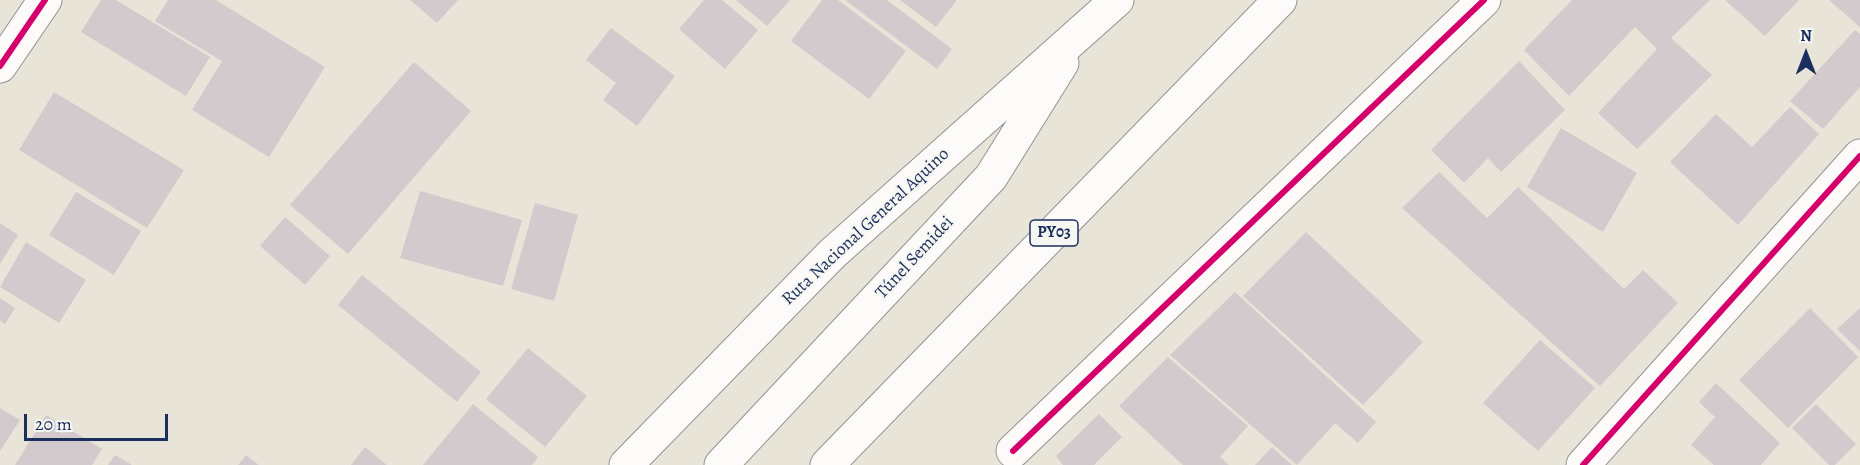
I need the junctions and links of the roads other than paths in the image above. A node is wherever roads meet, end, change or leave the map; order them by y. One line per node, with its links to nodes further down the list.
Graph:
1 (45, 0): 6 (main road)
2 (1117, 0): 5 (main road, Ruta Nacional General Aquino)
3 (1280, 0): 11 (main road, PY03)
4 (1484, 0): 8 (main road)
5 (1082, 30): 9 (main road, Ruta Nacional General Aquino); 10 (main road, Túnel Semidei)
6 (0, 66)
7 (1860, 156): 12 (main road)
8 (1013, 451)
9 (626, 465)
10 (721, 465)
11 (827, 465)
12 (1583, 465)

